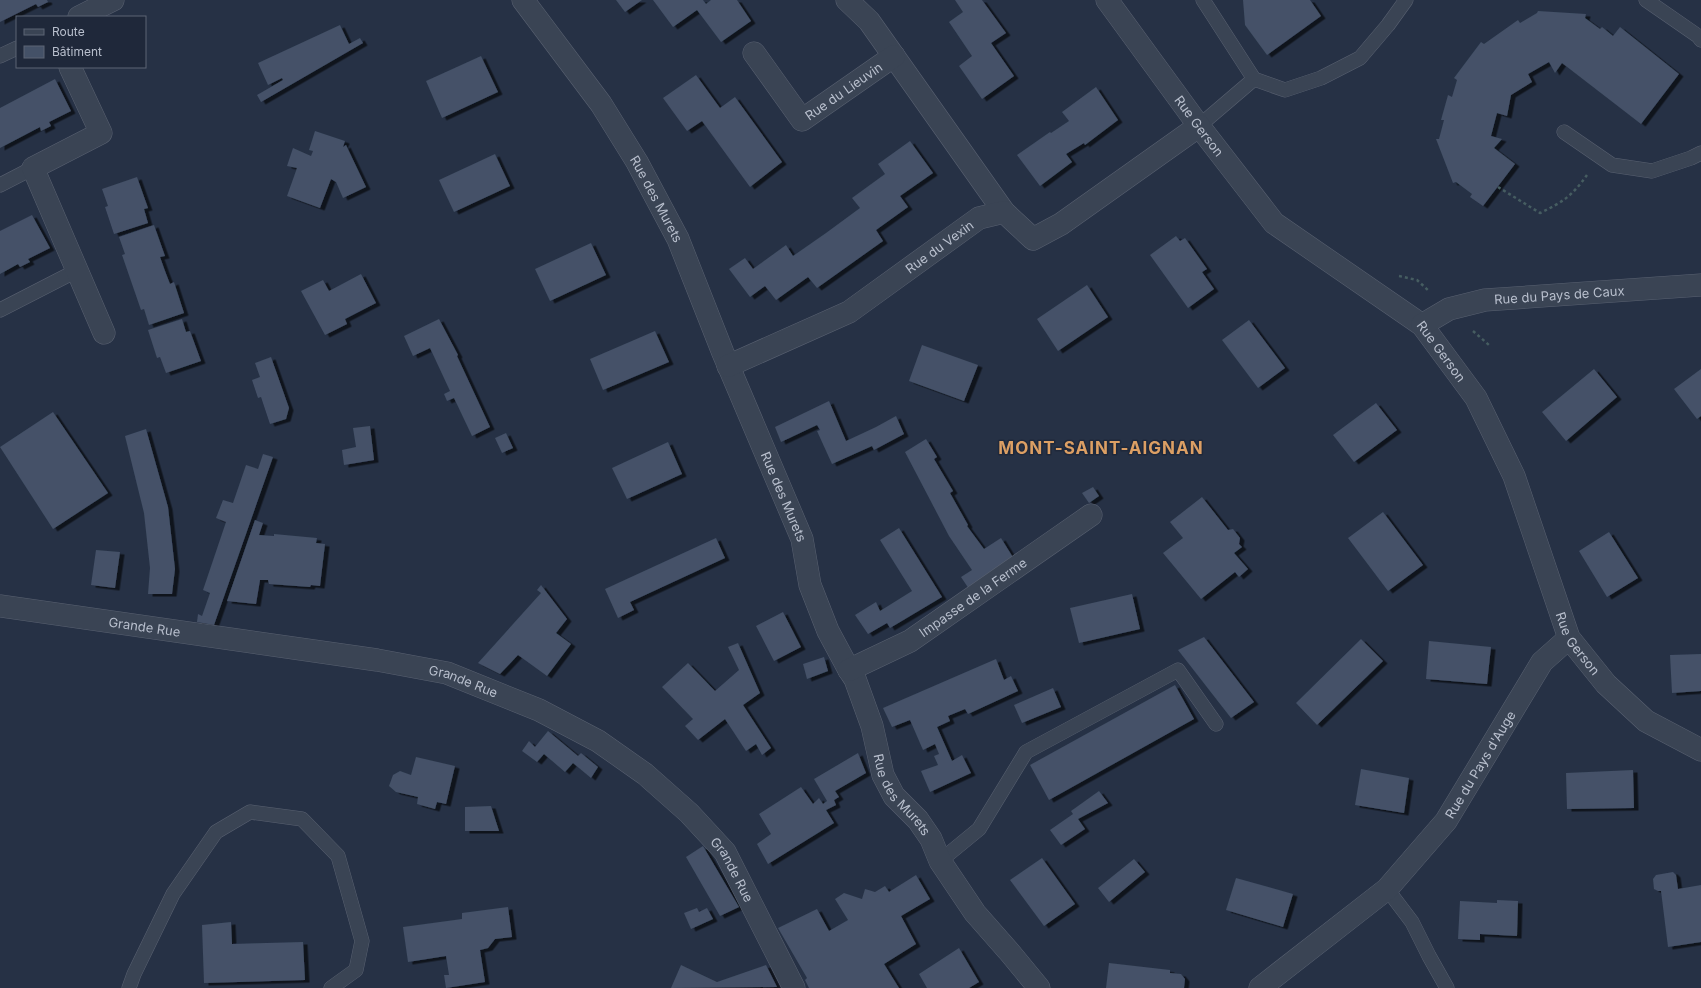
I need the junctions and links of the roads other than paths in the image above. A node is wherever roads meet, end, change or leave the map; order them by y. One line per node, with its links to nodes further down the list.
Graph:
1 (113, 0): 8 (street)
2 (523, 0): 27 (street, Rue des Murets)
3 (847, 0): 13 (street, Rue du Lieuvin)
4 (1107, 0): 16 (street, Rue Gerson)
5 (1204, 0): 15 (lane)
6 (1406, 0): 15 (lane)
7 (1646, 0): 9 (lane)
8 (81, 16)
9 (1701, 40)
10 (16, 48): 12 (lane)
11 (754, 53): 13 (street, Rue du Lieuvin)
12 (0, 56)
13 (894, 56): 21 (street, Rue du Lieuvin)
14 (70, 68): 19 (street)
15 (1254, 79): 16 (lane)
16 (1199, 126): 21 (street); 25 (street, Rue Gerson)
17 (1564, 132): 18 (lane)
18 (1701, 153)
19 (33, 168): 20 (lane); 22 (street)
20 (0, 185)
21 (1004, 212): 27 (street, Rue du Vexin)
22 (76, 271): 24 (lane); 26 (street)
23 (1701, 285): 25 (street, Rue du Pays de Caux)
24 (0, 310)
25 (1422, 325): 30 (street, Rue Gerson)
26 (104, 333)
27 (728, 366): 31 (street, Rue des Murets)
28 (1091, 515): 31 (street, Impasse de la Ferme)
29 (0, 606): 38 (street, Grande Rue)
30 (1569, 638): 33 (street, Rue Gerson); 35 (street, Rue du Pays d'Auge)
31 (849, 670): 34 (street, Rue des Murets)
32 (1216, 724): 34 (lane)
33 (1701, 750)
34 (940, 861): 39 (street, Rue des Murets)
35 (1387, 889): 40 (street, Rue du Pays d'Auge); 41 (lane)
36 (129, 988): 37 (lane)
37 (331, 988)
38 (794, 988)
39 (1039, 988)
40 (1260, 988)
41 (1447, 988)

